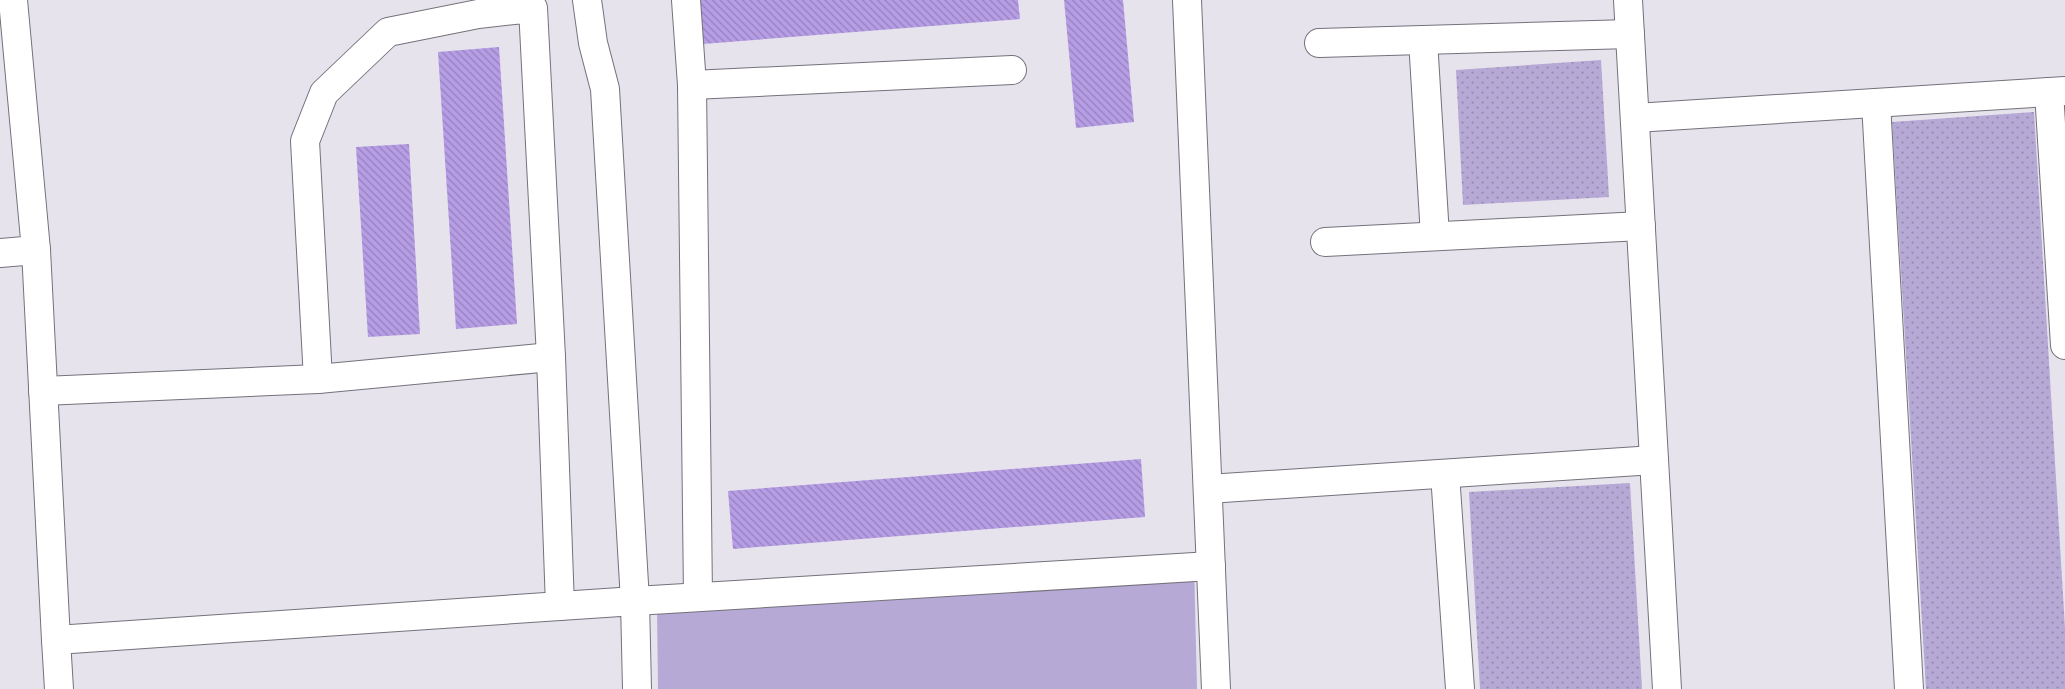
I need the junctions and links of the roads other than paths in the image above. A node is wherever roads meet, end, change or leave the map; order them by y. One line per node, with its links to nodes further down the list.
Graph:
1 (13, 0): 17 (street)
2 (588, 0): 28 (street)
3 (686, 0): 10 (street)
4 (1187, 0): 25 (street)
5 (1628, 0): 6 (street)
6 (1630, 34): 7 (street); 13 (street)
7 (1423, 40): 8 (street); 15 (street)
8 (1319, 43)
9 (1012, 70): 10 (street)
10 (692, 85): 27 (street)
11 (2057, 91): 12 (street); 19 (street)
12 (1876, 103): 13 (street); 36 (street)
13 (1635, 118): 14 (street)
14 (1641, 226): 15 (street); 23 (street)
15 (1435, 236): 16 (street)
16 (1325, 242)
17 (36, 250): 18 (street); 22 (street)
18 (0, 253)
19 (2065, 345)
20 (551, 357): 21 (street); 21 (street); 29 (street)
21 (318, 379): 22 (street)
22 (43, 392): 30 (street)
23 (1654, 460): 24 (street); 35 (street)
24 (1445, 474): 25 (street); 34 (street)
25 (1208, 489): 26 (street)
26 (1211, 566): 27 (street); 33 (street)
27 (698, 597): 28 (street)
28 (635, 600): 29 (street); 32 (street)
29 (560, 606): 30 (street)
30 (56, 640): 31 (street)
31 (59, 689)
32 (637, 689)
33 (1216, 689)
34 (1460, 689)
35 (1667, 689)
36 (1909, 689)

